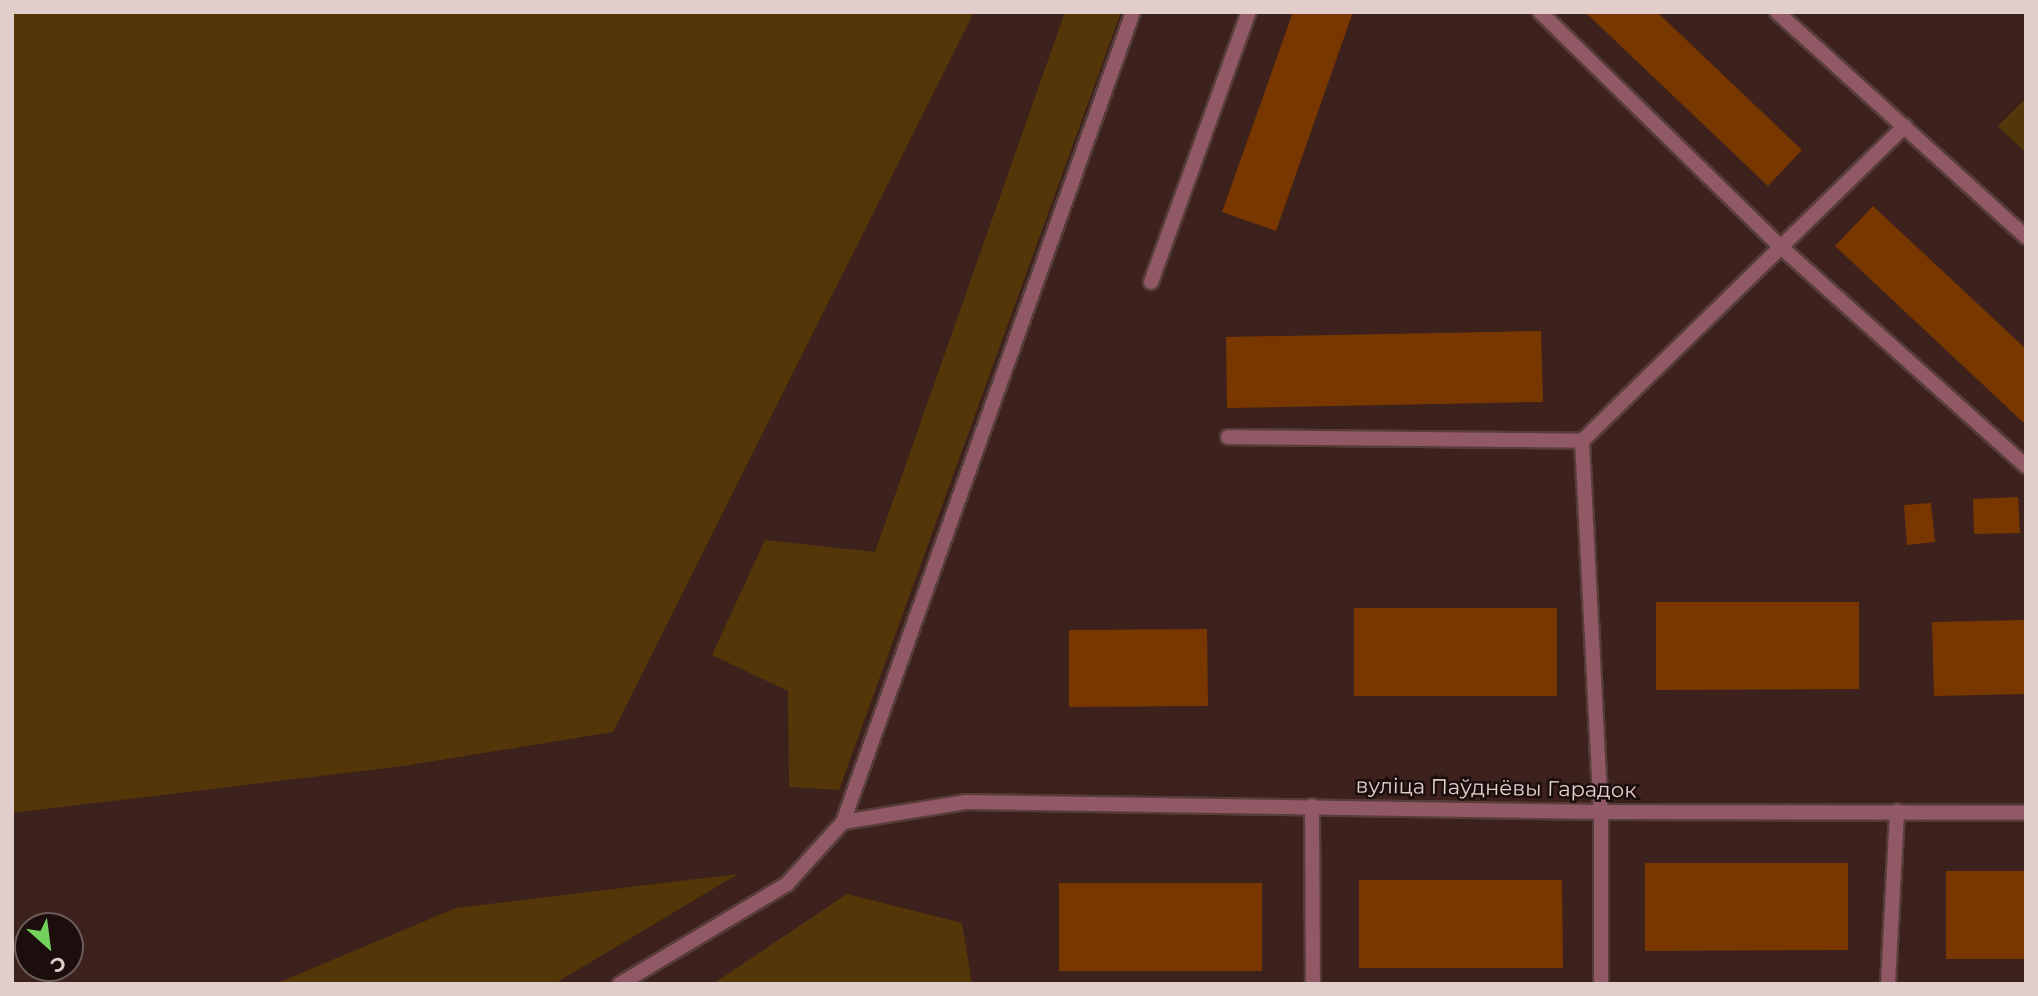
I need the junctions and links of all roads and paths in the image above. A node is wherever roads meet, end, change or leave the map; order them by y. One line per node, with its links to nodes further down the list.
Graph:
1 (1133, 12): 16 (street)
2 (1249, 12): 8 (street)
3 (1540, 12): 7 (street)
4 (1777, 12): 5 (street)
5 (1905, 126): 6 (street); 7 (street)
6 (2026, 237)
7 (1782, 248): 10 (street); 11 (street)
8 (1151, 282)
9 (1228, 437): 10 (street)
10 (1582, 441): 14 (street)
11 (2026, 466)
12 (1312, 806): 14 (street, вуліца Паўднёвы Гарадок); 16 (street, вуліца Паўднёвы Гарадок); 18 (street)
13 (1897, 811): 14 (street, вуліца Паўднёвы Гарадок); 15 (street, вуліца Паўднёвы Гарадок); 20 (street)
14 (1601, 812): 19 (street)
15 (2026, 813)
16 (843, 822): 17 (street)
17 (620, 984)
18 (1313, 984)
19 (1601, 984)
20 (1888, 984)

